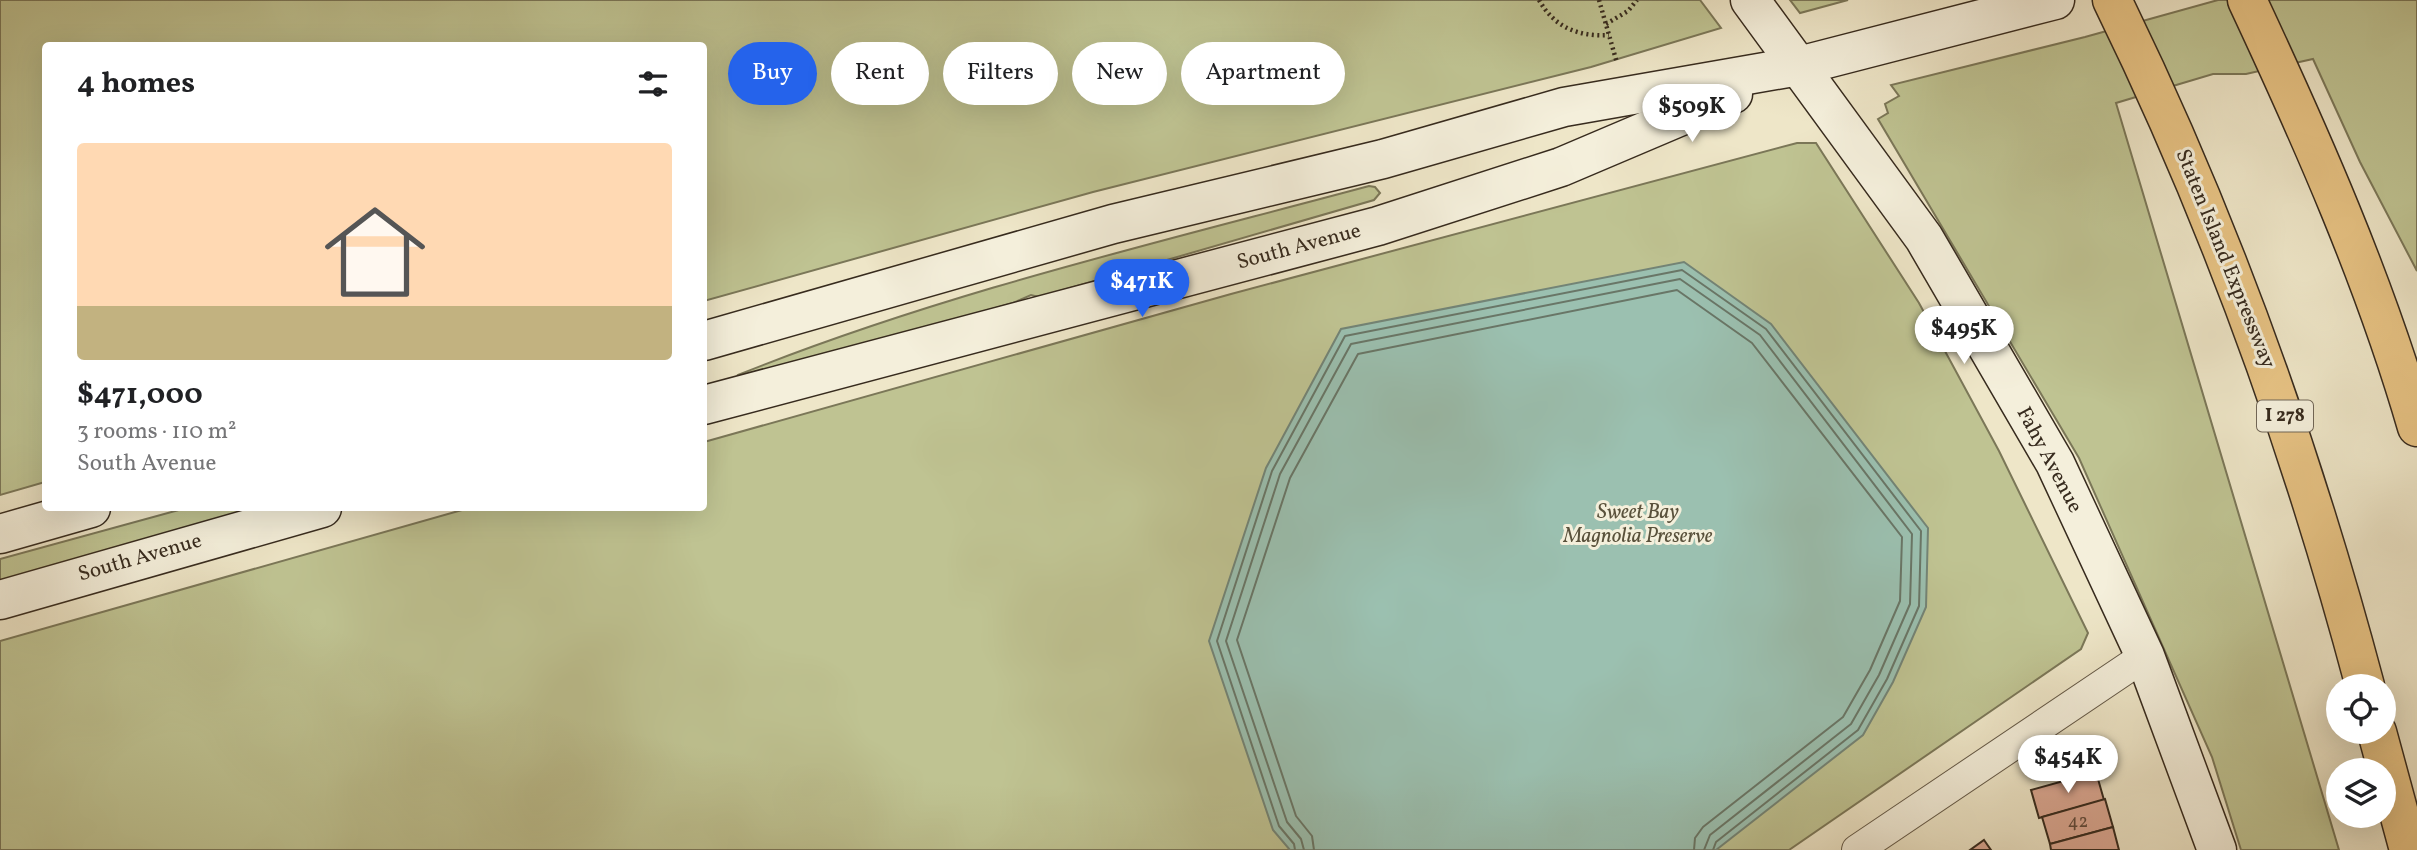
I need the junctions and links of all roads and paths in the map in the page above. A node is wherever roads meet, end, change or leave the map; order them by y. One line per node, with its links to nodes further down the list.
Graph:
1 (1539, 0): 9 (path)
2 (1599, 0): 8 (path)
3 (1637, 0): 8 (path)
4 (1750, 0): 11 (street, Fahy Avenue)
5 (2055, 0): 11 (street, South Avenue)
6 (2112, 0): 20 (highway, Staten Island Expressway / I 278)
7 (2247, 0): 14 (highway)
8 (1606, 24): 9 (path)
9 (1609, 35): 10 (path)
10 (1617, 64)
11 (1799, 66): 12 (street, South Avenue); 13 (street, South Avenue); 19 (street, Fahy Avenue)
12 (707, 340)
13 (707, 404)
14 (2417, 426)
15 (80, 511): 17 (street)
16 (312, 511): 18 (street, South Avenue)
17 (0, 534)
18 (0, 600)
19 (2145, 656): 22 (street); 23 (street, Fahy Avenue)
20 (2361, 674)
21 (2380, 744): 24 (highway)
22 (1857, 850)
23 (2217, 850)
24 (2409, 850)

